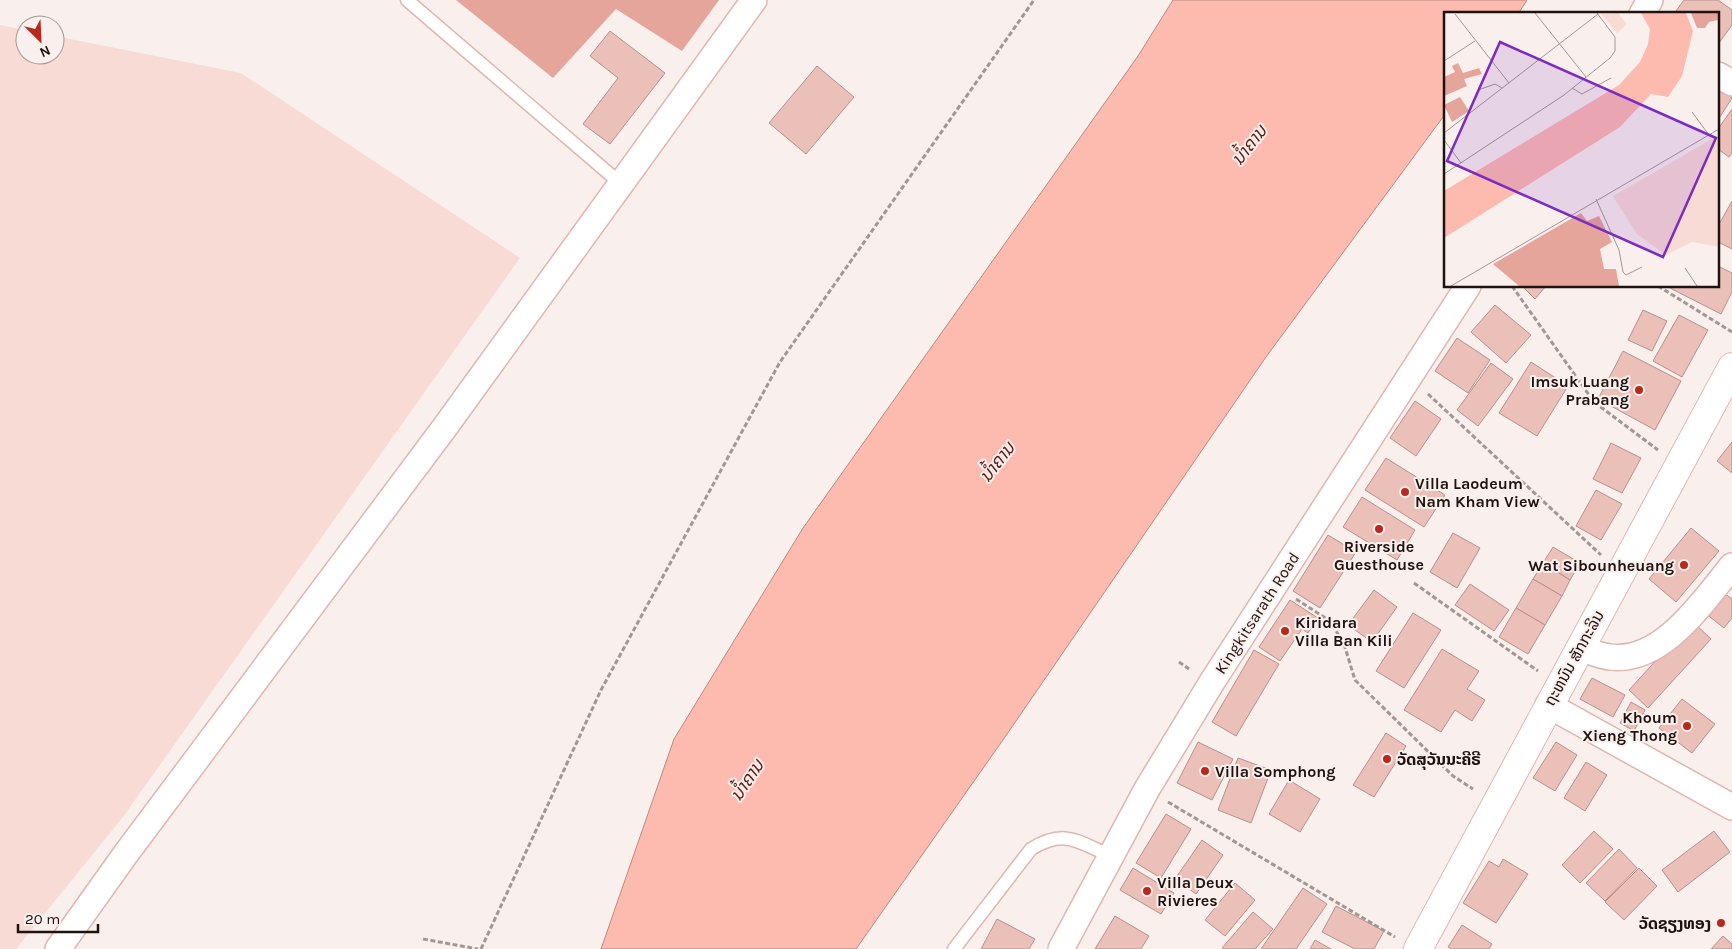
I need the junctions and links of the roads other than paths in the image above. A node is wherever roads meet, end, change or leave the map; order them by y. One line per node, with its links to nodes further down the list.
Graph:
1 (407, 0): 7 (lane)
2 (754, 0): 7 (street)
3 (1650, 0): 4 (street)
4 (1643, 12)
5 (1720, 76): 6 (street)
6 (1732, 82)
7 (620, 183): 16 (street)
8 (1467, 288): 14 (street, Kingkitsarath Road)
9 (1732, 367): 11 (main road, ຖະຫນົນ ສັກກະລິນ)
10 (1732, 566): 11 (street)
11 (1580, 648): 12 (main road, ຖະຫນົນ ສັກກະລິນ)
12 (1554, 696): 13 (street); 15 (main road, ຖະຫນົນ ສັກກະລິນ)
13 (1732, 807)
14 (1111, 856): 17 (lane); 18 (street, Kingkitsarath Road)
15 (1408, 944)
16 (58, 949)
17 (954, 949)
18 (1061, 949)

